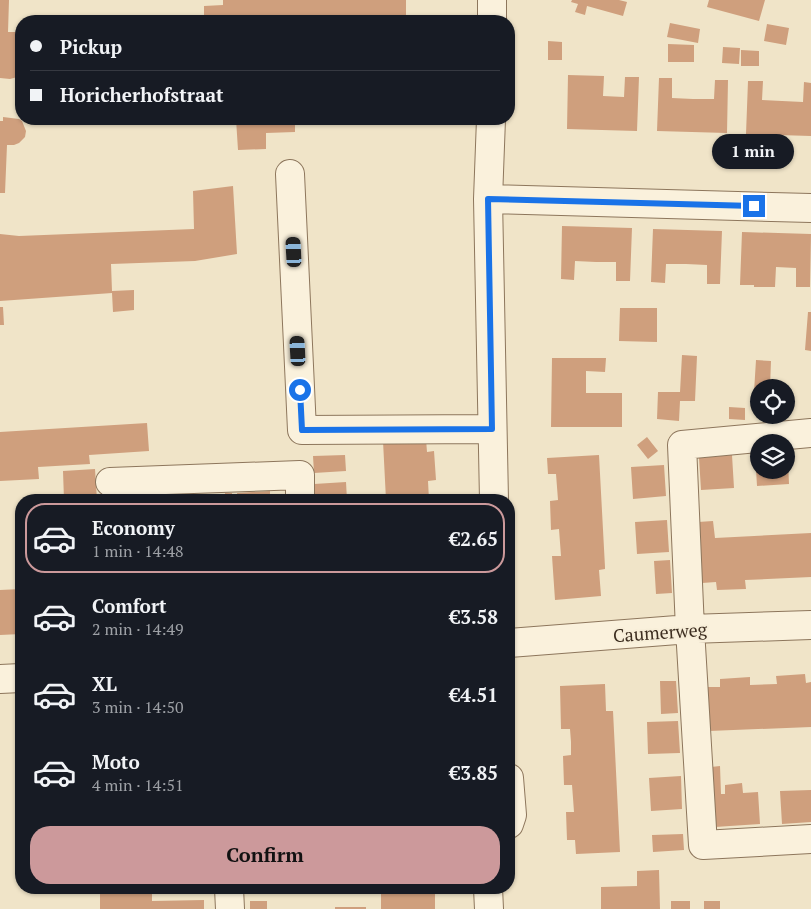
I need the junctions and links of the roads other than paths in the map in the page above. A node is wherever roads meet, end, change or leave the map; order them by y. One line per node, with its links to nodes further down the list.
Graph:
1 (492, 0): 2 (street)
2 (492, 15)
3 (491, 125): 5 (street)
4 (290, 174): 7 (street)
5 (488, 199): 6 (street); 7 (street)
6 (811, 208)
7 (492, 429): 11 (street)
8 (811, 433): 13 (street)
9 (110, 482): 10 (street)
10 (300, 494)
11 (494, 494)
12 (811, 625): 13 (street, Caumerweg)
13 (690, 629): 14 (street, Caumerweg); 17 (street)
14 (515, 643)
15 (15, 678): 16 (street)
16 (0, 679)
17 (811, 839)
18 (230, 894): 20 (street)
19 (488, 894): 21 (street)
20 (230, 909)
21 (489, 909)

